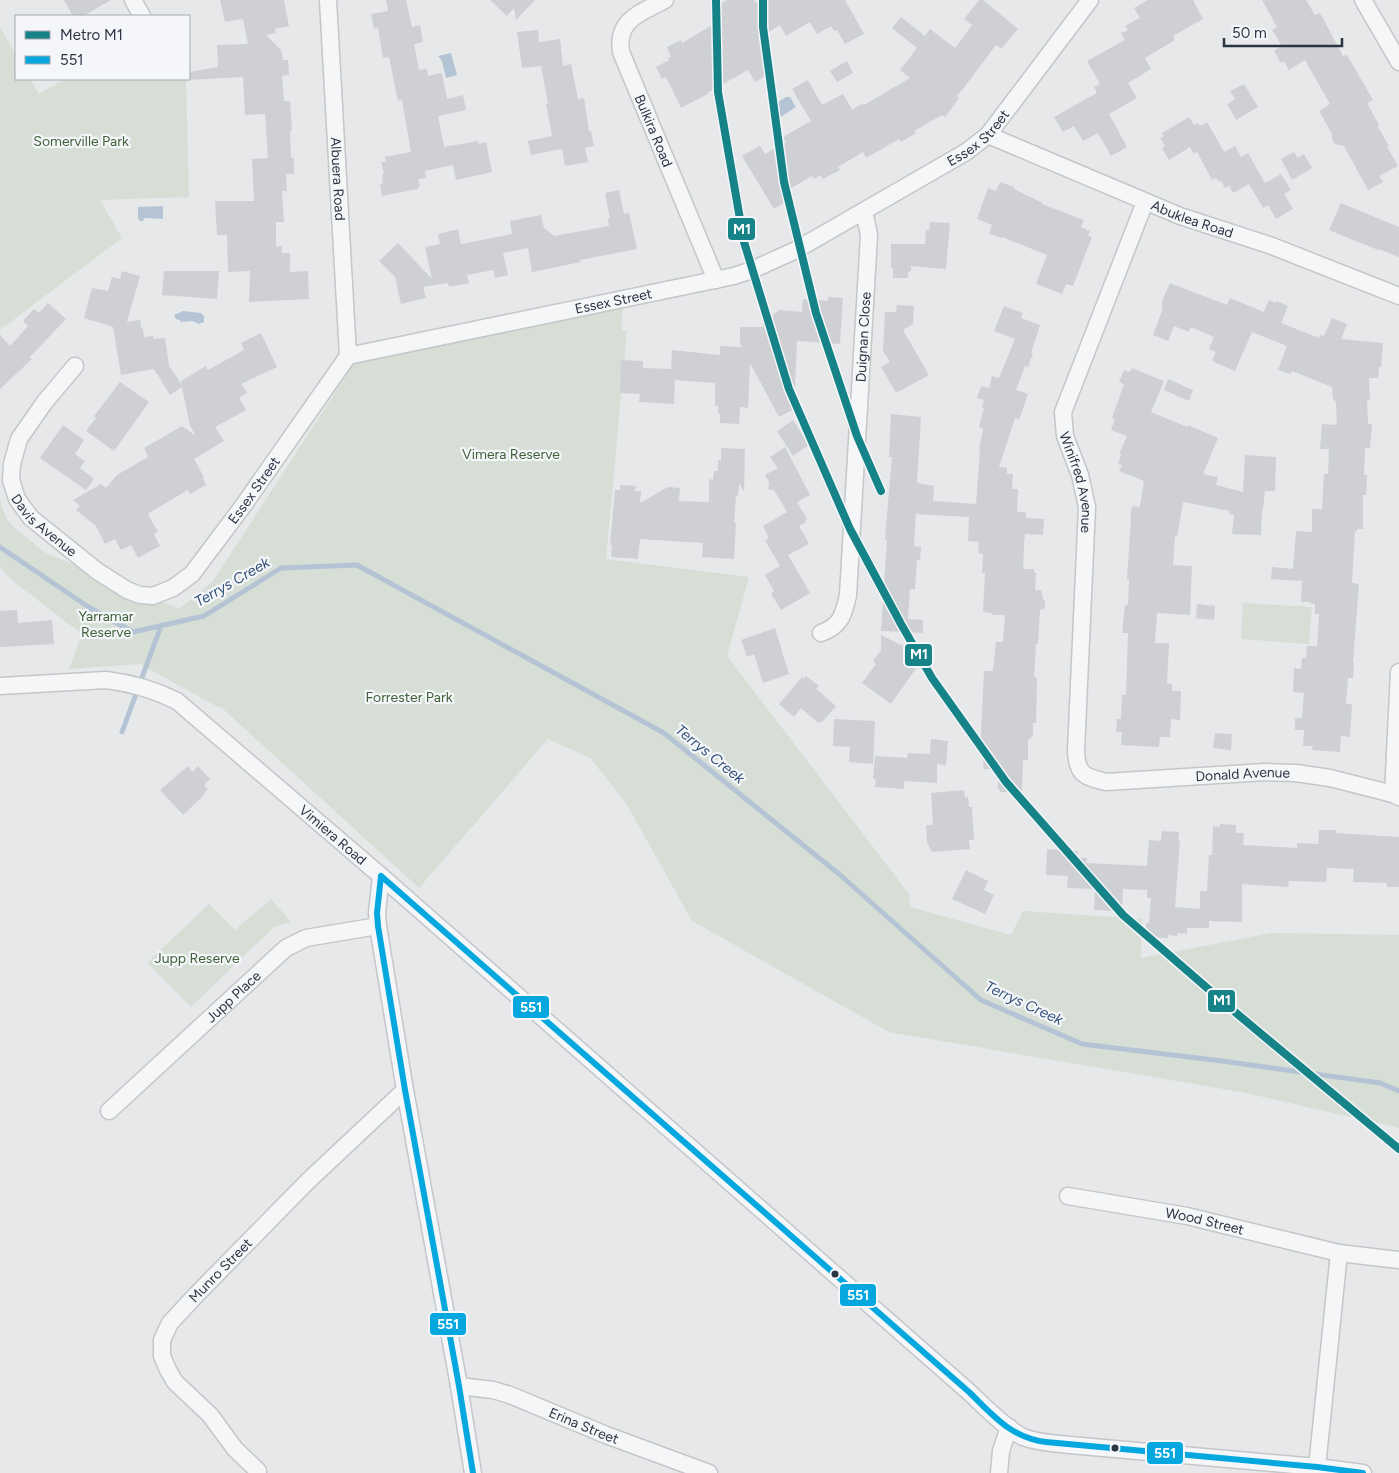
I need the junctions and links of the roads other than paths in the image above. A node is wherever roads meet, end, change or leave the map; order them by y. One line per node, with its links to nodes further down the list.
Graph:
1 (133, 0): 6 (street)
2 (328, 0): 13 (street, Albuera Road)
3 (665, 0): 11 (street, Bulkira Road)
4 (1090, 0): 8 (street, Essex Street)
5 (1363, 0): 7 (street)
6 (141, 15)
7 (1399, 62)
8 (988, 134): 9 (street, Abuklea Road); 10 (street, Essex Street)
9 (1145, 202): 12 (street, Abuklea Road); 19 (street, Winifred Avenue)
10 (864, 211): 11 (street, Essex Street); 16 (street, Duignan Close)
11 (716, 280): 13 (street, Essex Street)
12 (1399, 296)
13 (348, 356): 15 (street, Essex Street)
14 (74, 366): 15 (street, Davis Avenue)
15 (153, 596)
16 (821, 633)
17 (1399, 672): 20 (street)
18 (0, 686): 21 (street, Vimiera Road)
19 (1084, 775): 20 (street, Donald Avenue)
20 (1396, 795)
21 (381, 876): 22 (street); 29 (street, Vimiera Road)
22 (378, 926): 23 (street); 24 (street, Jupp Place)
23 (405, 1090): 28 (street); 31 (street, Munro Street)
24 (109, 1110)
25 (1068, 1196): 26 (street, Wood Street)
26 (1339, 1253): 27 (street, Wood Street); 30 (street)
27 (1399, 1260)
28 (459, 1386): 32 (street); 33 (street, Erina Street)
29 (1009, 1427): 30 (street, Vimiera Road); 34 (street)
30 (1318, 1467): 35 (street, Vimiera Road)
31 (258, 1471)
32 (472, 1473)
33 (709, 1473)
34 (1000, 1473)
35 (1363, 1473)

